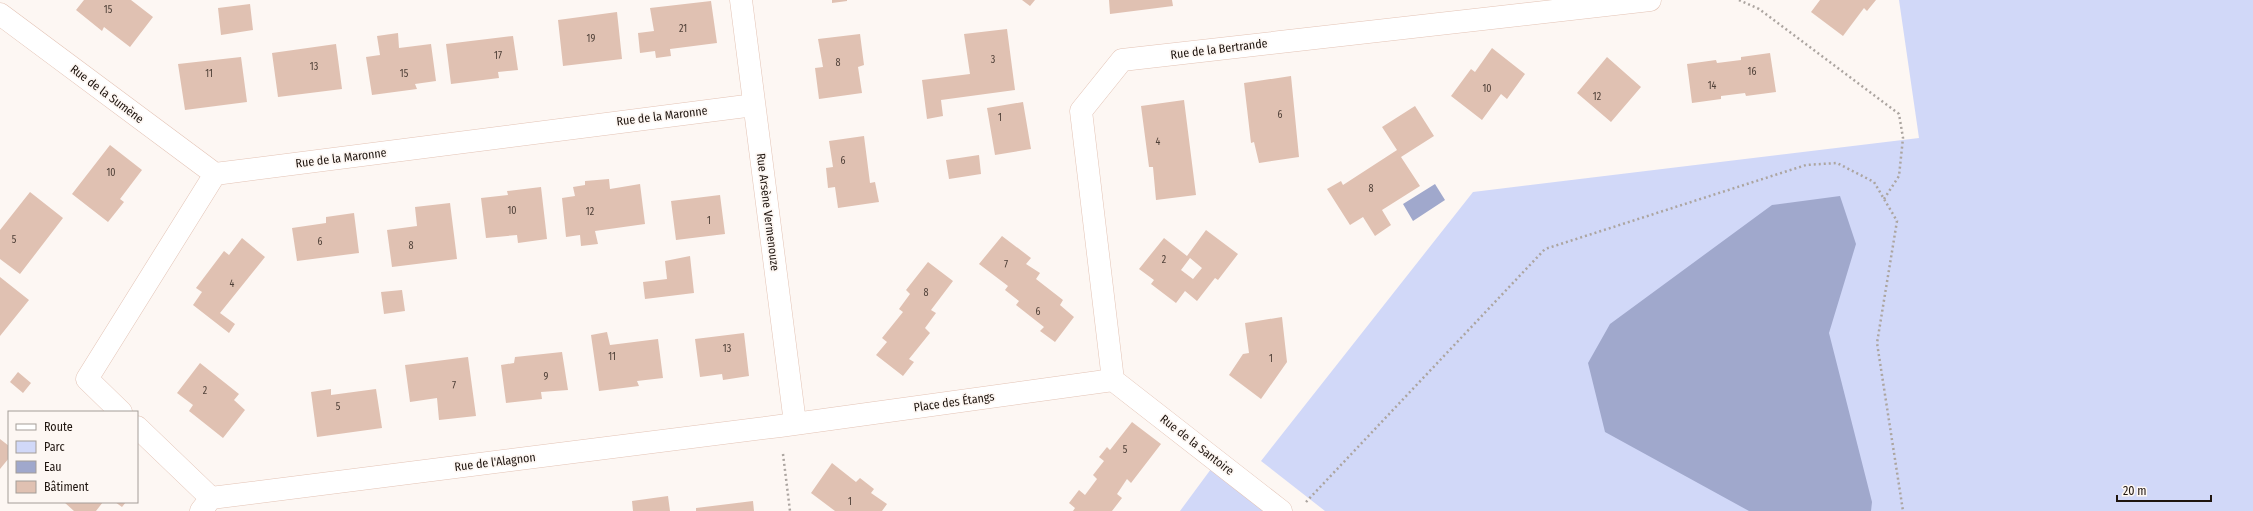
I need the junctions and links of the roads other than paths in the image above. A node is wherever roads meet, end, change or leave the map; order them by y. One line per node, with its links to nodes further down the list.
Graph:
1 (741, 0): 4 (street, Rue Arsène Vermenouze)
2 (1650, 0): 6 (street, Rue de la Bertrande)
3 (0, 14): 5 (street, Rue de la Sumène)
4 (754, 105): 5 (street, Rue de la Maronne); 8 (street, Rue Arsène Vermenouze)
5 (215, 174): 7 (street)
6 (1113, 380): 8 (street, Place des Étangs); 11 (street, Rue de la Santoire)
7 (120, 411)
8 (788, 424): 10 (street, Rue de l'Alagnon)
9 (138, 428): 10 (street)
10 (206, 504)
11 (1281, 511)

